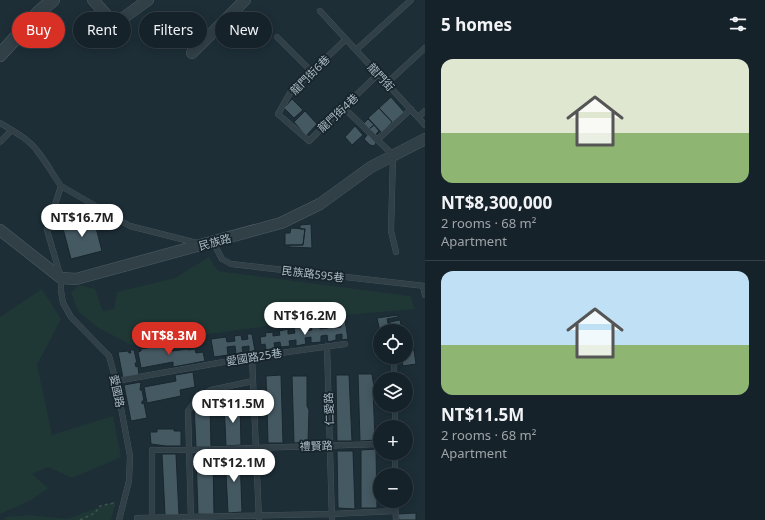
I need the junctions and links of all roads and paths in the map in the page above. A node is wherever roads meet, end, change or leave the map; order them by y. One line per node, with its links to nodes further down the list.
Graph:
1 (53, 0): 12 (street)
2 (94, 0): 3 (street)
3 (148, 0)
4 (245, 0): 11 (street)
5 (411, 0): 10 (lane)
6 (320, 11): 8 (lane, 龍門街)
7 (277, 37): 13 (lane)
8 (346, 39): 10 (lane, 龍門街); 13 (lane, 龍門街6巷)
9 (425, 48): 15 (lane)
10 (356, 50): 14 (lane, 龍門街)
11 (192, 53)
12 (0, 55)
13 (312, 72): 19 (lane, 龍門街6巷)
14 (378, 74): 15 (lane, 龍門街); 16 (lane, 龍門街4巷)
15 (387, 83): 17 (lane, 龍門街)
16 (344, 108): 19 (lane, 龍門街4巷); 25 (lane)
17 (411, 109): 20 (lane, 龍門街); 25 (lane)
18 (425, 111): 20 (lane)
19 (278, 114)
20 (418, 118): 22 (lane, 龍門街)
21 (0, 123): 23 (lane)
22 (425, 125)
23 (12, 130): 26 (lane); 28 (lane)
24 (425, 139): 27 (street, 民族路)
25 (377, 140): 27 (lane)
26 (0, 142)
27 (392, 155): 30 (street, 民族路); 31 (lane)
28 (61, 186): 30 (lane); 32 (lane, 愛國路)
29 (0, 230): 32 (street)
30 (208, 244): 32 (street, 民族路); 33 (lane, 民族路595巷)
31 (396, 252)
32 (61, 278): 40 (lane, 愛國路)
33 (424, 286): 34 (lane)
34 (425, 295)
35 (345, 344): 36 (lane, 愛國路25巷)
36 (327, 346): 37 (lane, 愛國路25巷); 43 (lane, 仁愛路)
37 (252, 357): 40 (lane, 愛國路25巷); 41 (lane)
38 (394, 367): 39 (lane)
39 (394, 372)
40 (116, 381): 53 (lane, 愛國路)
41 (253, 381): 44 (lane); 45 (lane)
42 (373, 444): 43 (lane, 禮賢路)
43 (330, 446): 44 (lane, 禮賢路); 48 (lane, 仁愛路)
44 (256, 448): 45 (lane, 禮賢路); 50 (lane)
45 (190, 450): 49 (lane, 禮賢路); 51 (lane)
46 (114, 508): 52 (path)
47 (395, 511): 48 (lane); 55 (lane)
48 (332, 517): 50 (lane)
49 (152, 518): 51 (lane); 54 (lane)
50 (259, 518): 51 (lane)
51 (191, 519)
52 (80, 520)
53 (119, 520)
54 (137, 520)
55 (396, 520)

